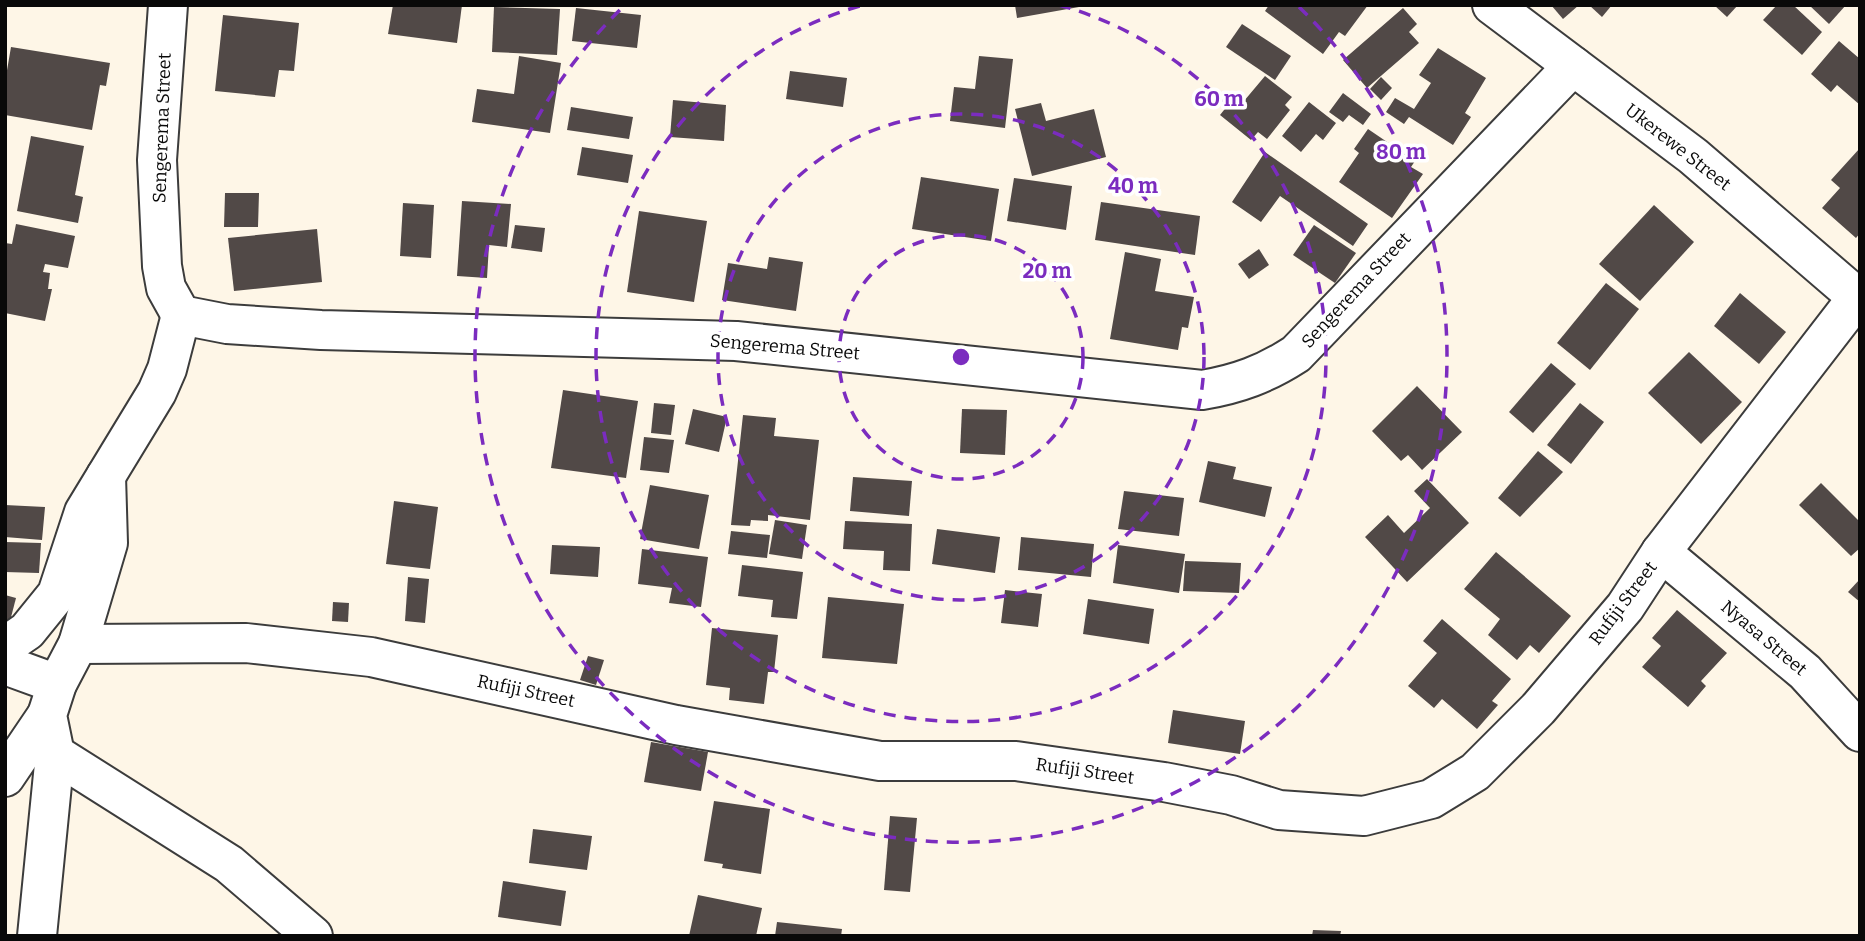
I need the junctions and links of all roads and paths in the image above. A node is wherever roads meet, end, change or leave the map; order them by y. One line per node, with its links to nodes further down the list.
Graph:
1 (168, 5): 5 (street, Sengerema Street)
2 (1492, 5): 3 (street, Ukerewe Street)
3 (1573, 66): 4 (street, Ukerewe Street); 5 (street, Sengerema Street)
4 (1858, 295): 7 (street, Rufiji Street)
5 (181, 315): 6 (street)
6 (106, 476): 8 (street); 9 (street)
7 (1661, 552): 8 (street, Rufiji Street); 12 (street, Nyasa Street)
8 (78, 644): 11 (street)
9 (5, 646)
10 (5, 665): 11 (street)
11 (52, 699): 13 (street); 14 (street)
12 (1860, 732)
13 (54, 754): 15 (street); 16 (street)
14 (5, 777)
15 (37, 936)
16 (313, 936)

